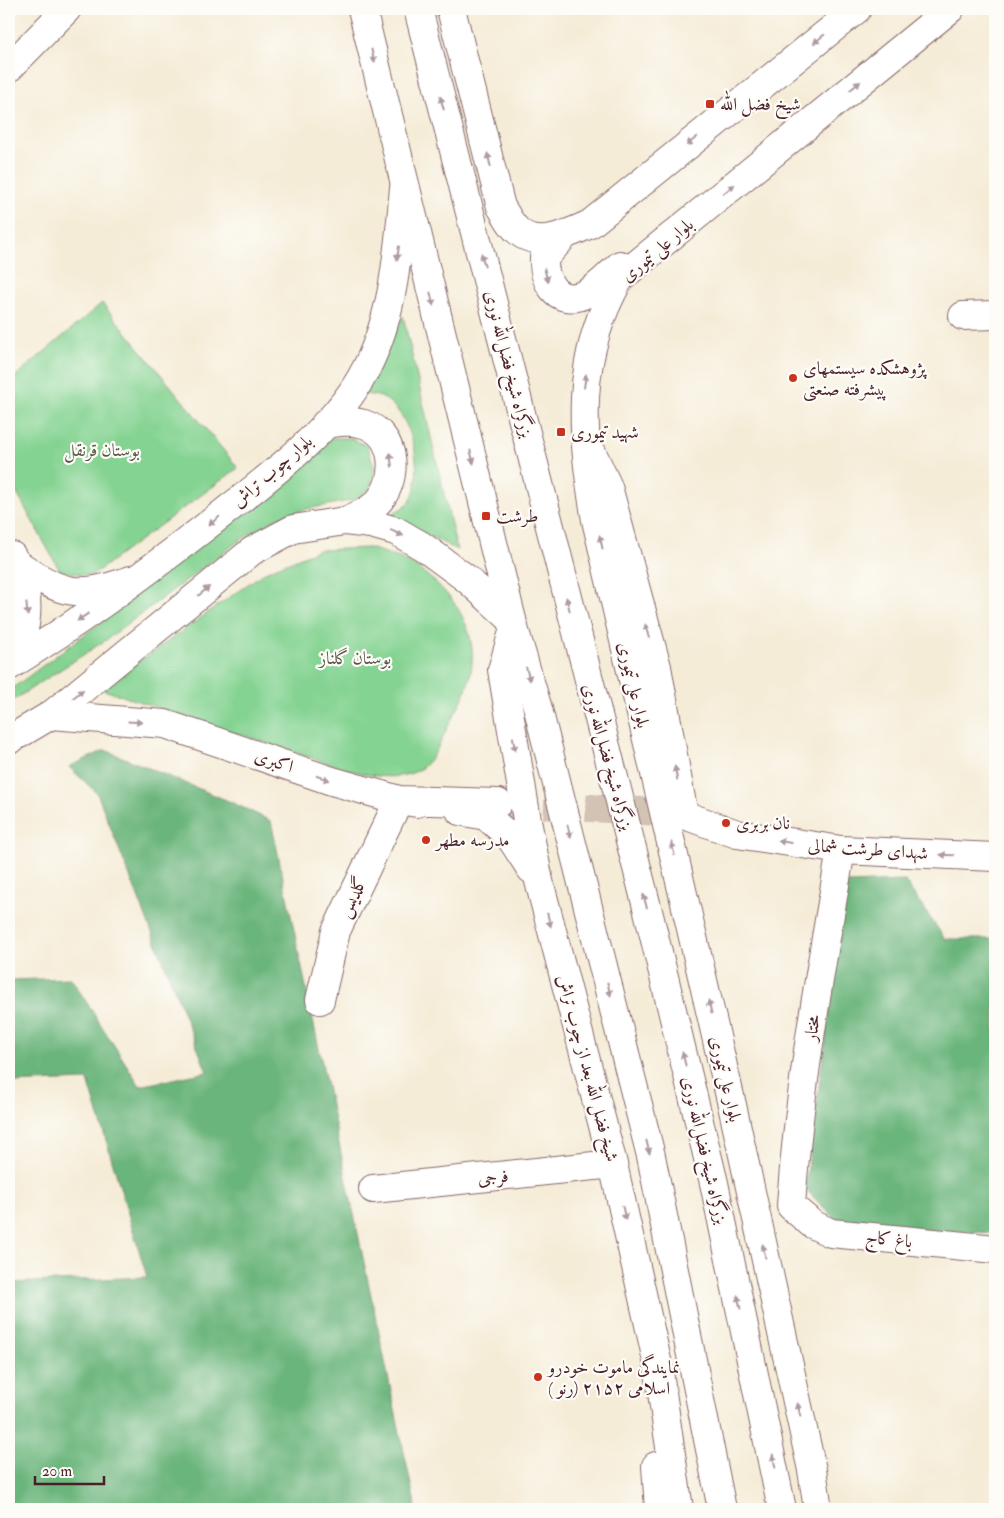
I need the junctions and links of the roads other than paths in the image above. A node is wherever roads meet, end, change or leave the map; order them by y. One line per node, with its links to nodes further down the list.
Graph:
1 (67, 9): 7 (main road)
2 (362, 9): 8 (main road, one-way to 8)
3 (418, 9): 36 (main road, بزرگراه شیخ فضل‌الله نوری, one-way to 3)
4 (451, 9): 10 (main road, one-way to 4)
5 (857, 9): 10 (main road, one-way to 10)
6 (950, 9): 9 (main road, بلوار علی تیموری, one-way to 6)
7 (9, 68)
8 (404, 187): 13 (main road, بلوار چوب‌ تراش, one-way to 13); 18 (main road, one-way to 18)
9 (708, 206): 10 (main road, one-way to 9); 14 (main road, بلوار علی تیموری, one-way to 9)
10 (565, 235)
11 (963, 316): 12 (main road)
12 (995, 316)
13 (325, 424): 15 (main road, one-way to 13); 17 (main road, بلوار چوب‌ تراش, one-way to 17)
14 (586, 438): 24 (main road, شهدای طرشت شمالی, one-way to 14); 37 (main road, بلوار علی تیموری, one-way to 14)
15 (345, 521): 18 (main road, one-way to 18); 20 (main road, one-way to 15)
16 (11, 559): 17 (main road); 19 (main road, one-way to 19)
17 (142, 577): 19 (main road, بلوار چوب‌ تراش, one-way to 19)
18 (513, 624): 26 (main road, شیخ فضل الله بعد از چوب تراش, one-way to 26); 35 (main road, one-way to 35)
19 (10, 666)
20 (51, 715): 21 (main road); 22 (main road, اکبری, one-way to 22)
21 (9, 740)
22 (399, 800): 23 (main road, اکبری); 26 (main road); 27 (main road, گلدیس)
23 (498, 803)
24 (841, 850): 25 (main road, شهدای طرشت شمالی, one-way to 24); 30 (main road, مختار)
25 (995, 857)
26 (539, 881): 28 (main road, شیخ فضل الله بعد از چوب تراش, one-way to 28)
27 (320, 1000)
28 (613, 1164): 29 (main road, فرجی); 32 (main road, شیخ فضل الله بعد از چوب تراش, one-way to 32)
29 (373, 1190)
30 (791, 1206): 31 (main road, باغ کاج)
31 (995, 1249)
32 (658, 1365): 33 (main road); 34 (main road, شیخ فضل الله بعد از چوب تراش)
33 (659, 1509)
34 (679, 1509)
35 (722, 1509)
36 (782, 1509)
37 (818, 1509)

